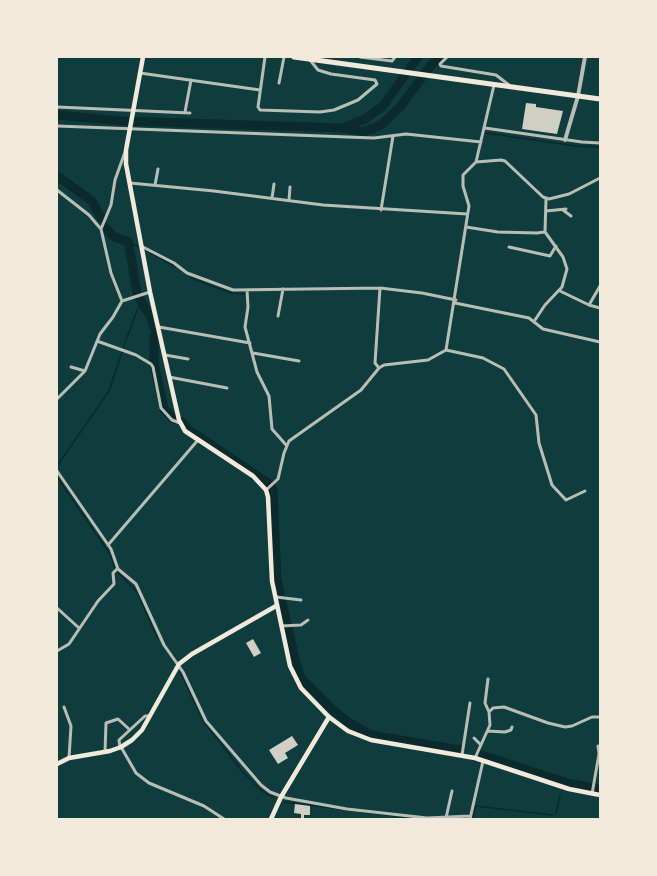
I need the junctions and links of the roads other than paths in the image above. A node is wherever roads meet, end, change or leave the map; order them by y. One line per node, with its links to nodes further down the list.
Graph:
1 (143, 57): 10 (main road)
2 (265, 57): 15 (street)
3 (284, 57): 12 (street)
4 (298, 57): 9 (highway)
5 (360, 57): 6 (street)
6 (395, 57)
7 (447, 57): 14 (street)
8 (585, 57): 16 (street)
9 (310, 60): 13 (highway); 15 (street)
10 (140, 73): 11 (street); 19 (main road)
11 (191, 80): 15 (street); 19 (street)
12 (279, 83)
13 (494, 85): 14 (highway); 22 (street)
14 (511, 88): 16 (highway)
15 (261, 90)
16 (578, 96): 17 (highway); 24 (street)
17 (600, 99)
18 (57, 106): 19 (street)
19 (133, 111): 21 (main road)
20 (57, 126): 21 (street)
21 (130, 128): 23 (street); 27 (main road)
22 (485, 128): 24 (street); 25 (street)
23 (393, 136): 25 (street); 39 (street)
24 (565, 140): 26 (street)
25 (481, 142): 28 (street)
26 (600, 143)
27 (126, 150): 31 (main road); 44 (street)
28 (476, 162): 37 (street); 41 (street)
29 (158, 169): 33 (street)
30 (600, 178): 37 (street)
31 (130, 183): 33 (street); 46 (main road)
32 (274, 184): 36 (street)
33 (155, 185): 36 (street)
34 (290, 187): 38 (street)
35 (57, 190): 44 (street)
36 (272, 198): 38 (street)
37 (546, 199): 40 (street)
38 (289, 200): 39 (street)
39 (381, 210): 41 (street)
40 (546, 212): 42 (street); 45 (street)
41 (467, 214): 43 (street)
42 (571, 216)
43 (466, 227): 45 (street); 56 (street)
44 (101, 229): 55 (street)
45 (545, 232): 48 (street)
46 (141, 246): 52 (street); 54 (main road)
47 (509, 246): 48 (street)
48 (556, 246): 53 (street)
49 (600, 286): 57 (street)
50 (380, 288): 51 (street); 56 (street); 71 (street)
51 (283, 289): 52 (street); 59 (street)
52 (247, 290): 64 (street)
53 (560, 291): 57 (street); 60 (street)
54 (150, 292): 55 (street); 61 (main road)
55 (122, 301): 62 (street)
56 (455, 301): 60 (street); 65 (street)
57 (589, 305): 58 (street)
58 (600, 308)
59 (278, 315)
60 (534, 321): 63 (street)
61 (159, 327): 64 (street); 67 (main road)
62 (97, 341): 72 (street); 78 (street)
63 (600, 342)
64 (250, 343): 66 (street)
65 (446, 350): 71 (street); 83 (street)
66 (253, 353): 69 (street); 80 (street)
67 (165, 355): 68 (street); 73 (main road)
68 (188, 359)
69 (299, 361)
70 (71, 367): 72 (street)
71 (379, 368): 80 (street)
72 (86, 371): 76 (street)
73 (169, 377): 74 (street); 78 (main road)
74 (227, 388)
75 (57, 392): 76 (street)
76 (61, 394): 77 (street)
77 (57, 399)
78 (180, 423): 79 (main road)
79 (198, 440): 82 (main road); 84 (street)
80 (286, 446): 82 (street)
81 (57, 471): 84 (street)
82 (266, 490): 86 (main road)
83 (585, 490)
84 (108, 545): 85 (street)
85 (116, 569): 92 (street); 94 (street)
86 (279, 597): 87 (street); 88 (main road)
87 (301, 600)
88 (276, 606): 91 (main road); 94 (main road)
89 (57, 608): 92 (street)
90 (308, 620): 91 (street)
91 (281, 627): 100 (main road)
92 (79, 628): 93 (street)
93 (57, 651)
94 (179, 664): 99 (main road); 118 (street)
95 (488, 679): 98 (street)
96 (470, 703): 110 (street)
97 (64, 707): 111 (street)
98 (489, 712): 101 (street); 104 (street)
99 (150, 716): 103 (street); 108 (main road)
100 (329, 717): 110 (main road); 118 (main road)
101 (600, 717)
102 (512, 727): 104 (street)
103 (130, 730): 108 (street); 109 (street)
104 (488, 730): 106 (street)
105 (474, 738): 106 (street)
106 (481, 745): 112 (street)
107 (598, 746): 115 (street)
108 (121, 748): 109 (main road); 121 (street)
109 (105, 752): 111 (main road)
110 (462, 755): 112 (main road)
111 (69, 758): 114 (main road)
112 (476, 758): 113 (main road)
113 (483, 761): 115 (main road); 120 (street)
114 (57, 764)
115 (593, 790): 117 (main road)
116 (453, 791): 119 (street)
117 (600, 795)
118 (281, 797): 119 (street); 122 (main road)
119 (446, 818): 120 (street)
120 (470, 818)
121 (224, 819)
122 (271, 819)

